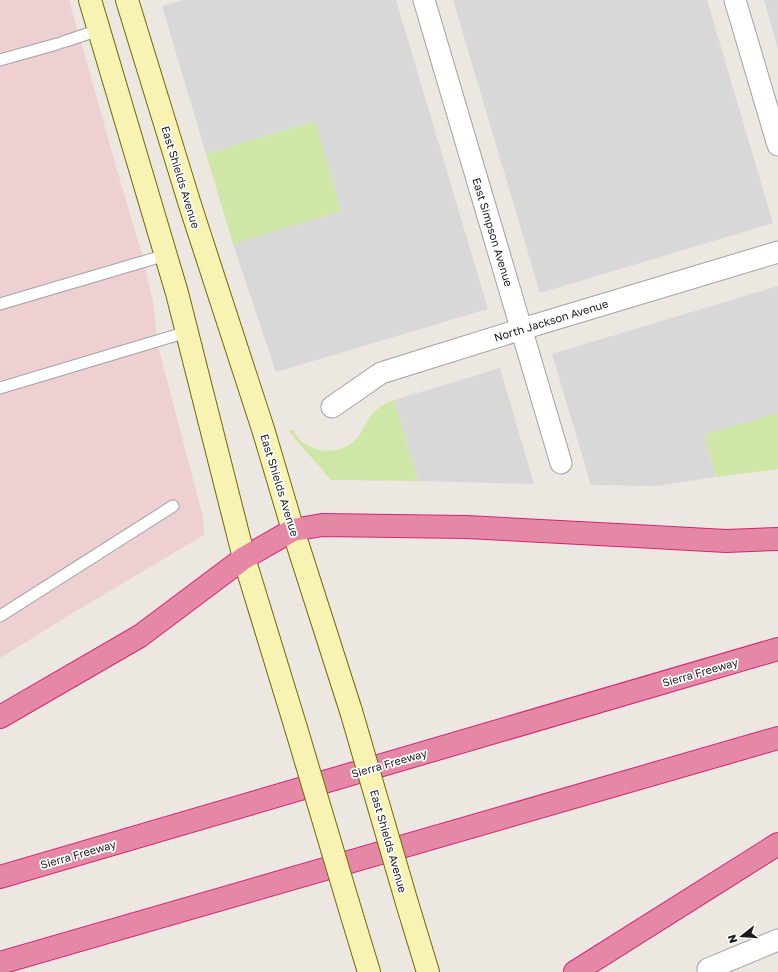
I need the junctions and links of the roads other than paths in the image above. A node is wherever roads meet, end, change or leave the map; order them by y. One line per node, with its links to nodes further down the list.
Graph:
1 (90, 0): 5 (main road)
2 (128, 0): 17 (main road, East Shields Avenue)
3 (424, 0): 11 (street, East Simpson Avenue)
4 (735, 0): 7 (street)
5 (99, 30): 6 (lane); 9 (main road)
6 (0, 60)
7 (778, 145)
8 (778, 252): 11 (street, North Jackson Avenue)
9 (166, 254): 10 (lane); 12 (main road)
10 (0, 304)
11 (522, 329): 14 (street, North Jackson Avenue); 15 (street, East Simpson Avenue)
12 (187, 332): 13 (lane); 19 (main road)
13 (0, 388)
14 (332, 407)
15 (561, 463)
16 (173, 506): 20 (lane)
17 (293, 530): 18 (highway); 19 (highway); 30 (main road, East Shields Avenue, bridge)
18 (778, 539)
19 (244, 558): 22 (highway); 29 (main road, bridge)
20 (0, 616)
21 (778, 649): 25 (highway, Sierra Freeway)
22 (0, 717)
23 (778, 738): 27 (highway)
24 (778, 844): 31 (highway)
25 (0, 877)
26 (778, 940): 28 (street)
27 (0, 963)
28 (707, 971)
29 (369, 972)
30 (428, 972)
31 (575, 972)

